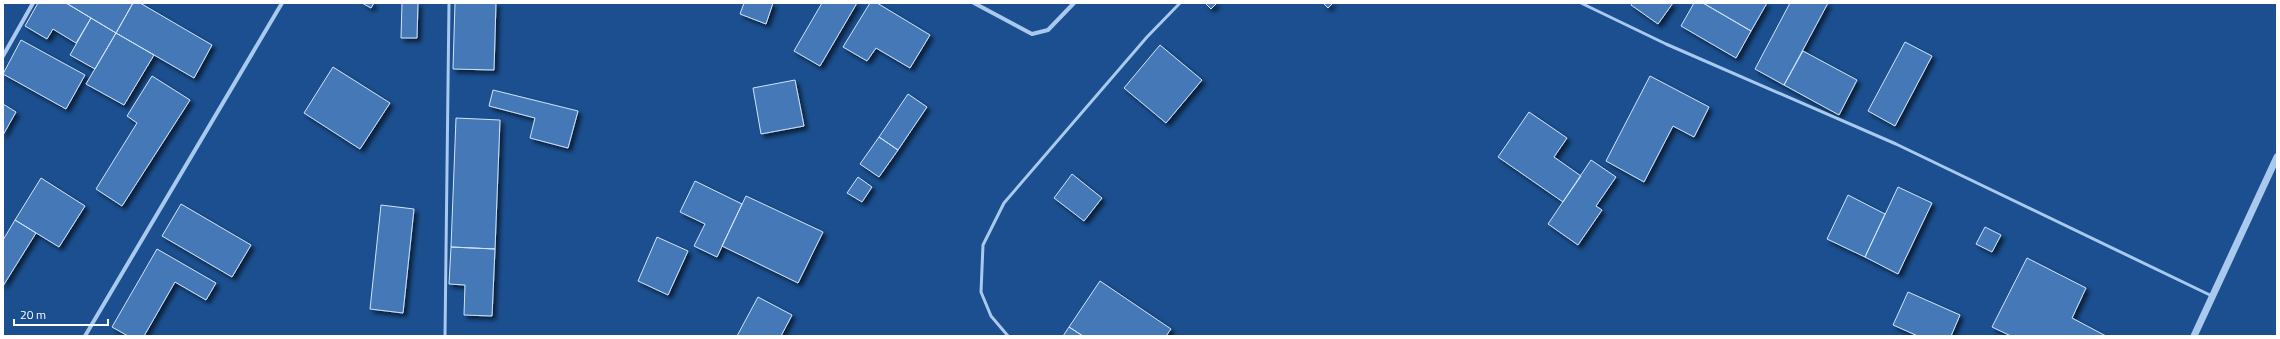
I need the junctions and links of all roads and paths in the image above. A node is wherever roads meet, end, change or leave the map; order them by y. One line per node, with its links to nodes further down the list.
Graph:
1 (33, 3): 8 (street)
2 (282, 3): 11 (street)
3 (449, 3): 12 (lane)
4 (974, 3): 5 (street)
5 (1074, 3)
6 (1180, 3): 13 (lane)
7 (1581, 3): 10 (lane)
8 (3, 56)
9 (2277, 157): 10 (street)
10 (2212, 296): 14 (street)
11 (85, 336)
12 (445, 336)
13 (1008, 336)
14 (2194, 336)

